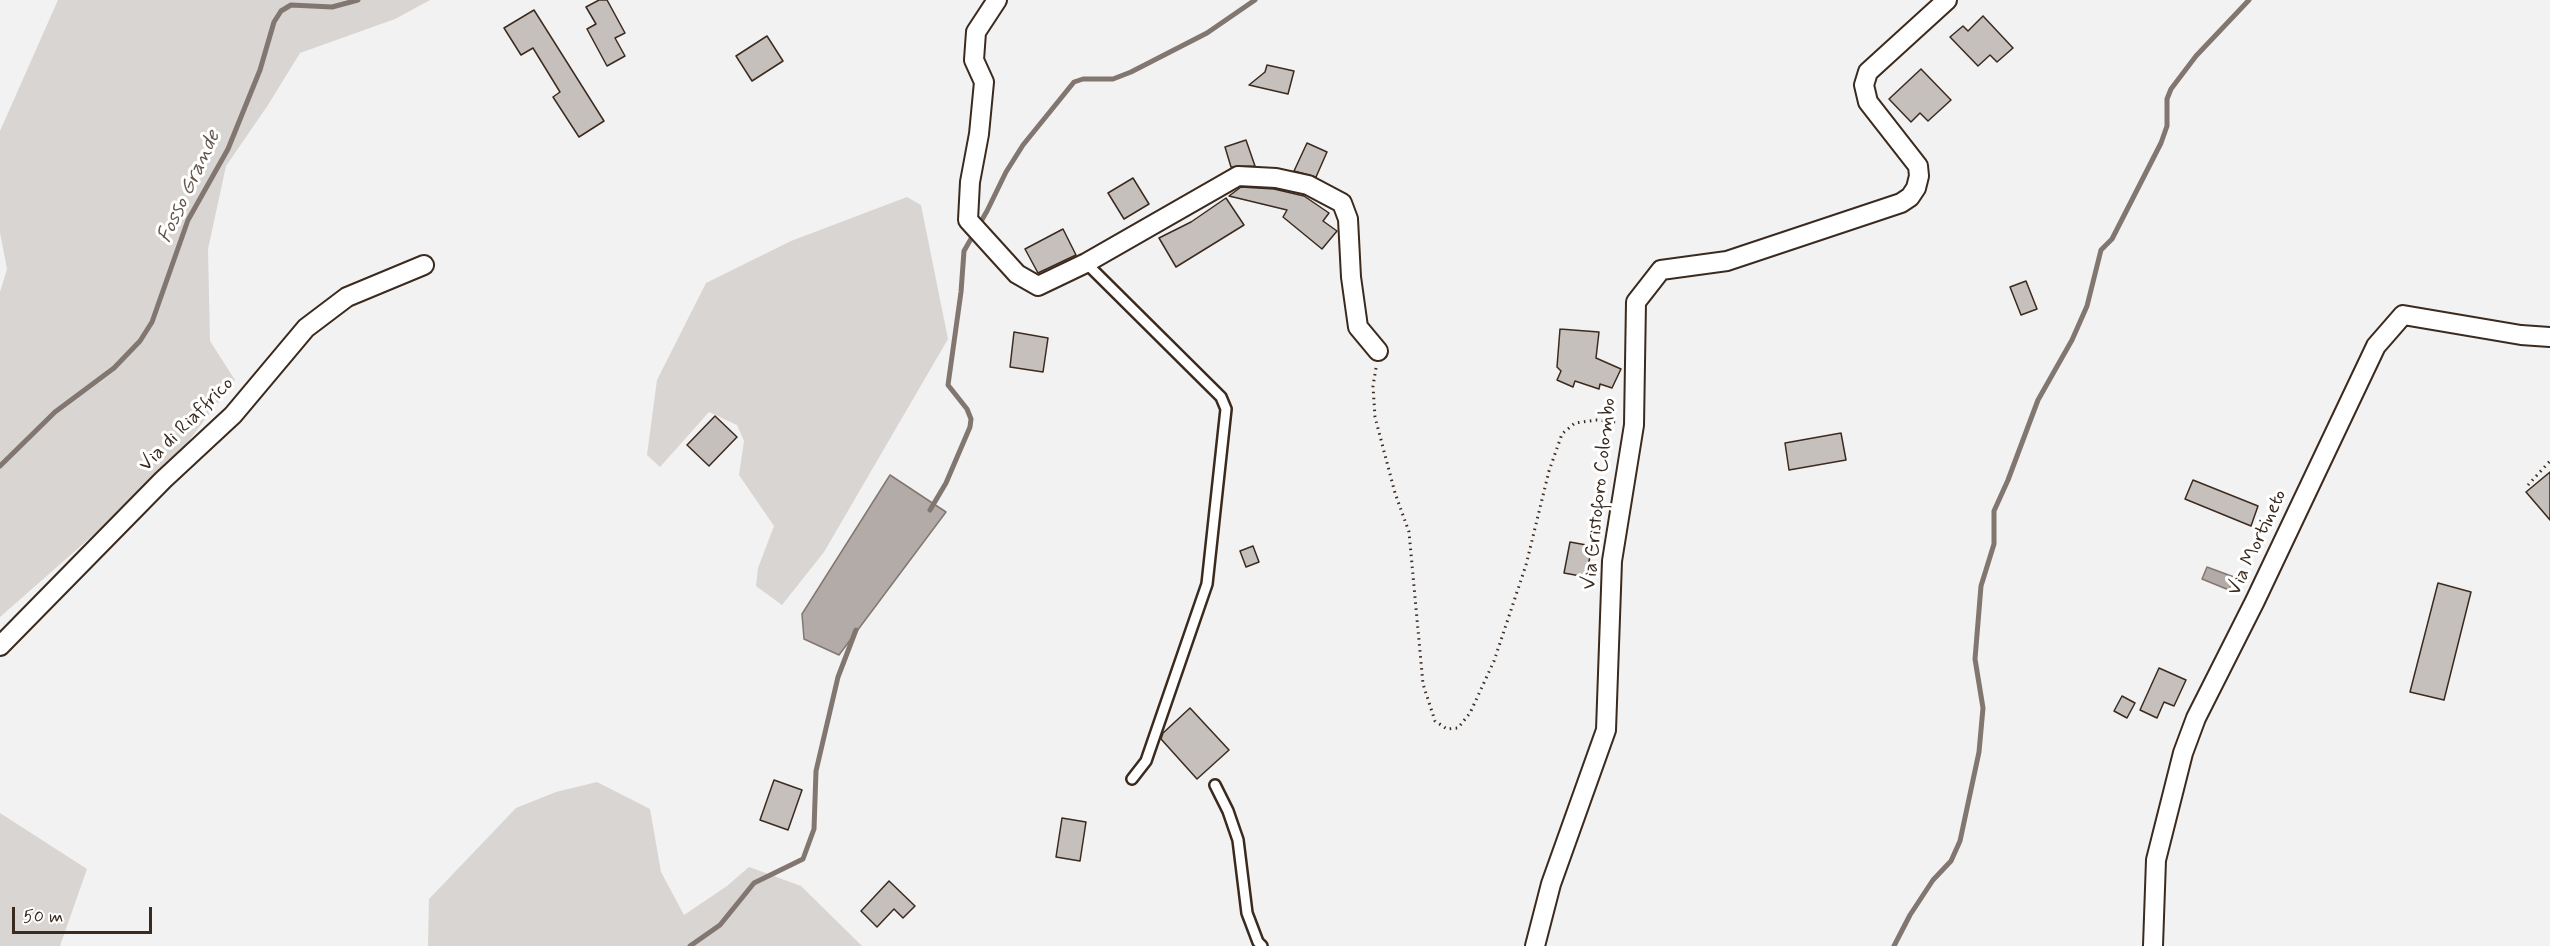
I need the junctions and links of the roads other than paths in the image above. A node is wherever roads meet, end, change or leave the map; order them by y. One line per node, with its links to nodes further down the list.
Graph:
1 (996, 0): 3 (street)
2 (1947, 0): 11 (street, Via Cristoforo Colombo)
3 (1086, 263): 6 (street); 8 (lane)
4 (424, 265): 7 (street, Via di Riaffrico)
5 (2550, 337): 12 (street, Via Mortineto)
6 (1378, 351)
7 (0, 646)
8 (1132, 779)
9 (1215, 785): 10 (lane)
10 (1262, 946)
11 (1535, 946)
12 (2153, 946)

